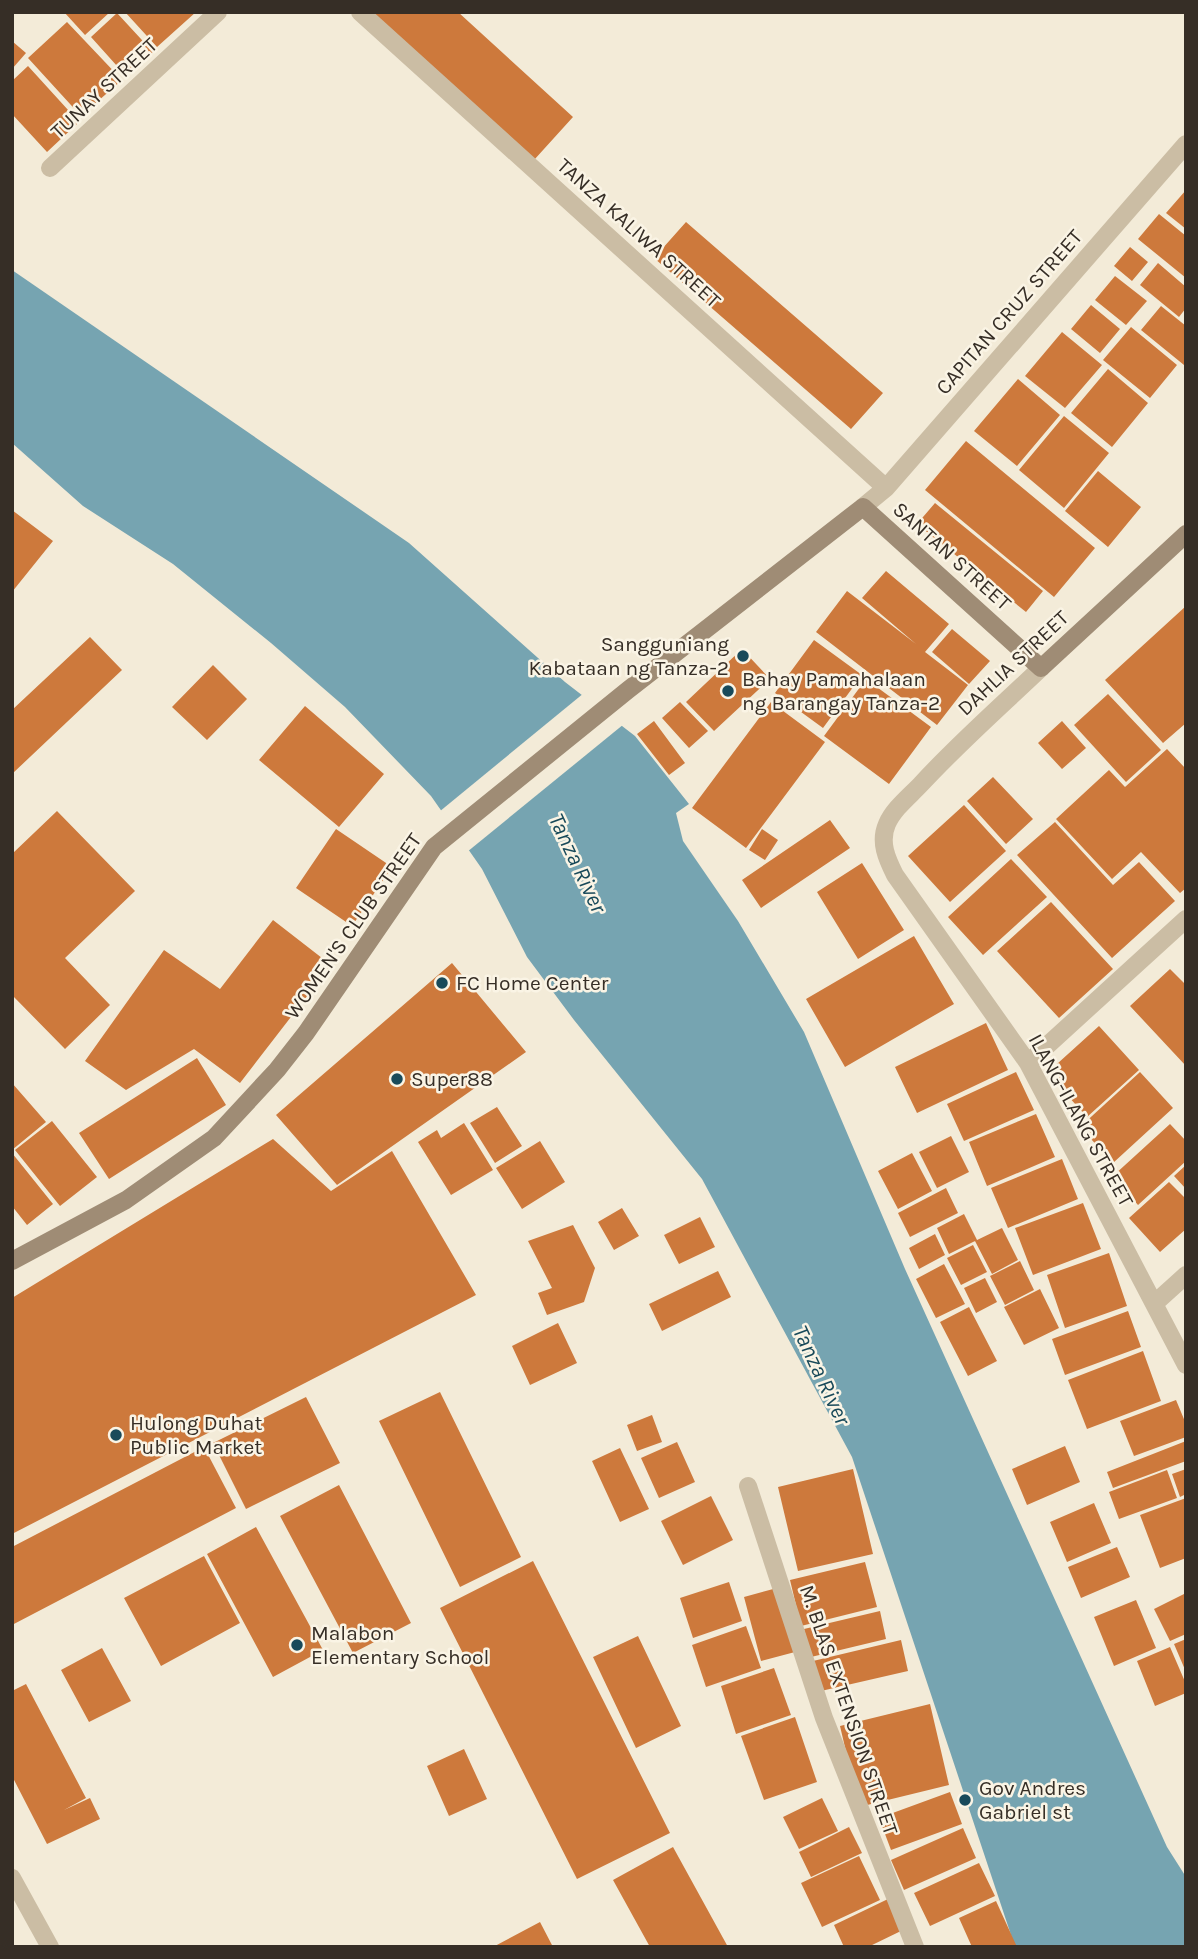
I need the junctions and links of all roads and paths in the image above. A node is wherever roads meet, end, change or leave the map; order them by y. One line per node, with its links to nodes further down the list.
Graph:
1 (218, 12): 4 (street, TUNAY STREET)
2 (360, 12): 5 (street, TANZA KALIWA STREET)
3 (1186, 144): 5 (street, CAPITAN CRUZ STREET)
4 (50, 168)
5 (886, 488): 6 (street, CAPITAN CRUZ STREET)
6 (863, 506): 8 (street, SANTAN STREET); 12 (street, WOMEN'S CLUB STREET)
7 (1186, 534): 8 (street, DAHLIA STREET)
8 (1041, 668): 9 (street, DAHLIA STREET)
9 (895, 875): 11 (street, ILANG-ILANG STREET)
10 (1186, 919): 11 (street)
11 (1028, 1063): 14 (street, ILANG-ILANG STREET)
12 (12, 1261)
13 (1186, 1275): 14 (street)
14 (1155, 1303): 15 (street, ILANG-ILANG STREET)
15 (1186, 1365)
16 (748, 1486): 19 (street, M. BLAS EXTENSION STREET)
17 (12, 1878): 18 (street)
18 (50, 1947)
19 (915, 1947)

